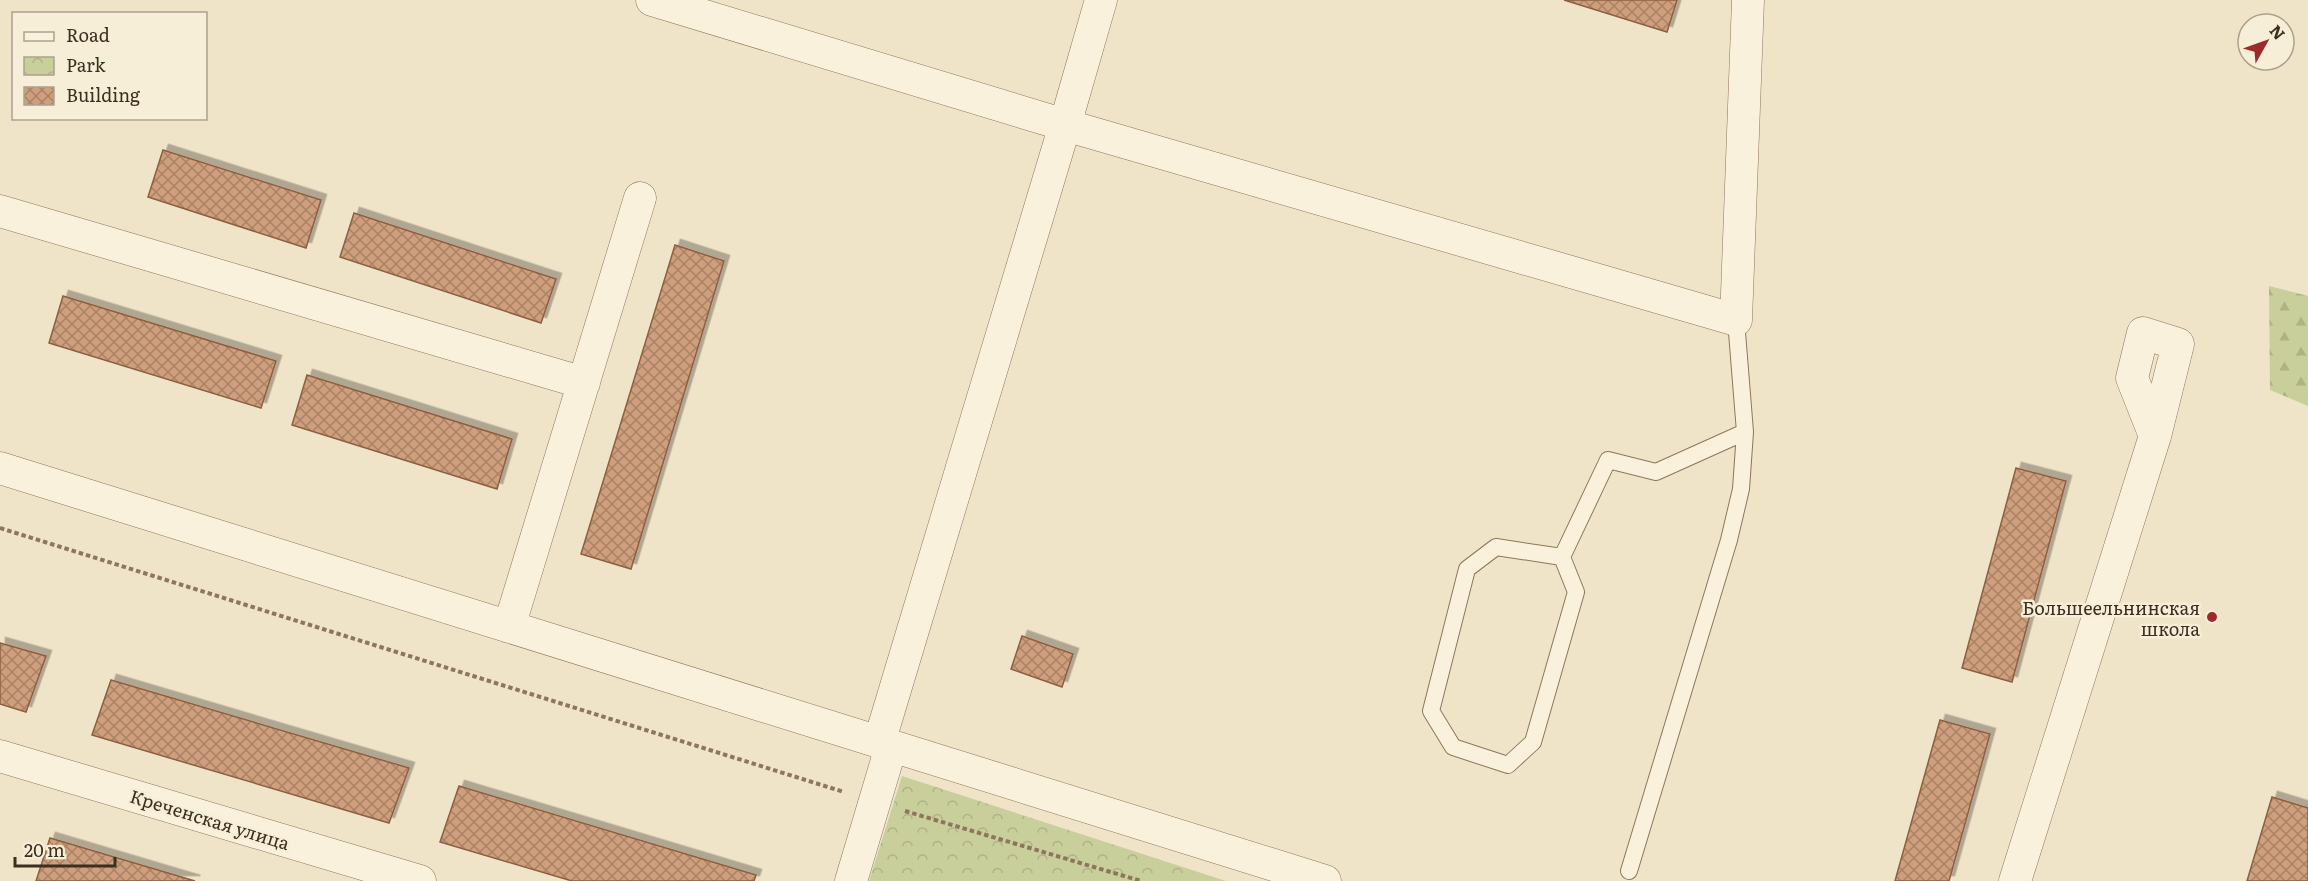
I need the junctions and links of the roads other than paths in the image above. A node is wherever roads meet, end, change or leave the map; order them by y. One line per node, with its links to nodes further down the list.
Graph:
1 (652, 0): 4 (street)
2 (1101, 0): 4 (street)
3 (1748, 0): 7 (street)
4 (1065, 125): 7 (street); 14 (street)
5 (640, 198): 8 (street)
6 (0, 211): 8 (street)
7 (1736, 321): 9 (lane)
8 (584, 382): 13 (street)
9 (1745, 432): 12 (lane); 16 (lane)
10 (2155, 436): 20 (street)
11 (0, 468): 13 (street)
12 (1562, 557): 12 (lane)
13 (509, 627): 14 (street)
14 (885, 745): 18 (street); 19 (street)
15 (0, 756): 17 (street, Креченская улица)
16 (1629, 871)
17 (420, 881)
18 (851, 881)
19 (1325, 881)
20 (2015, 881)

